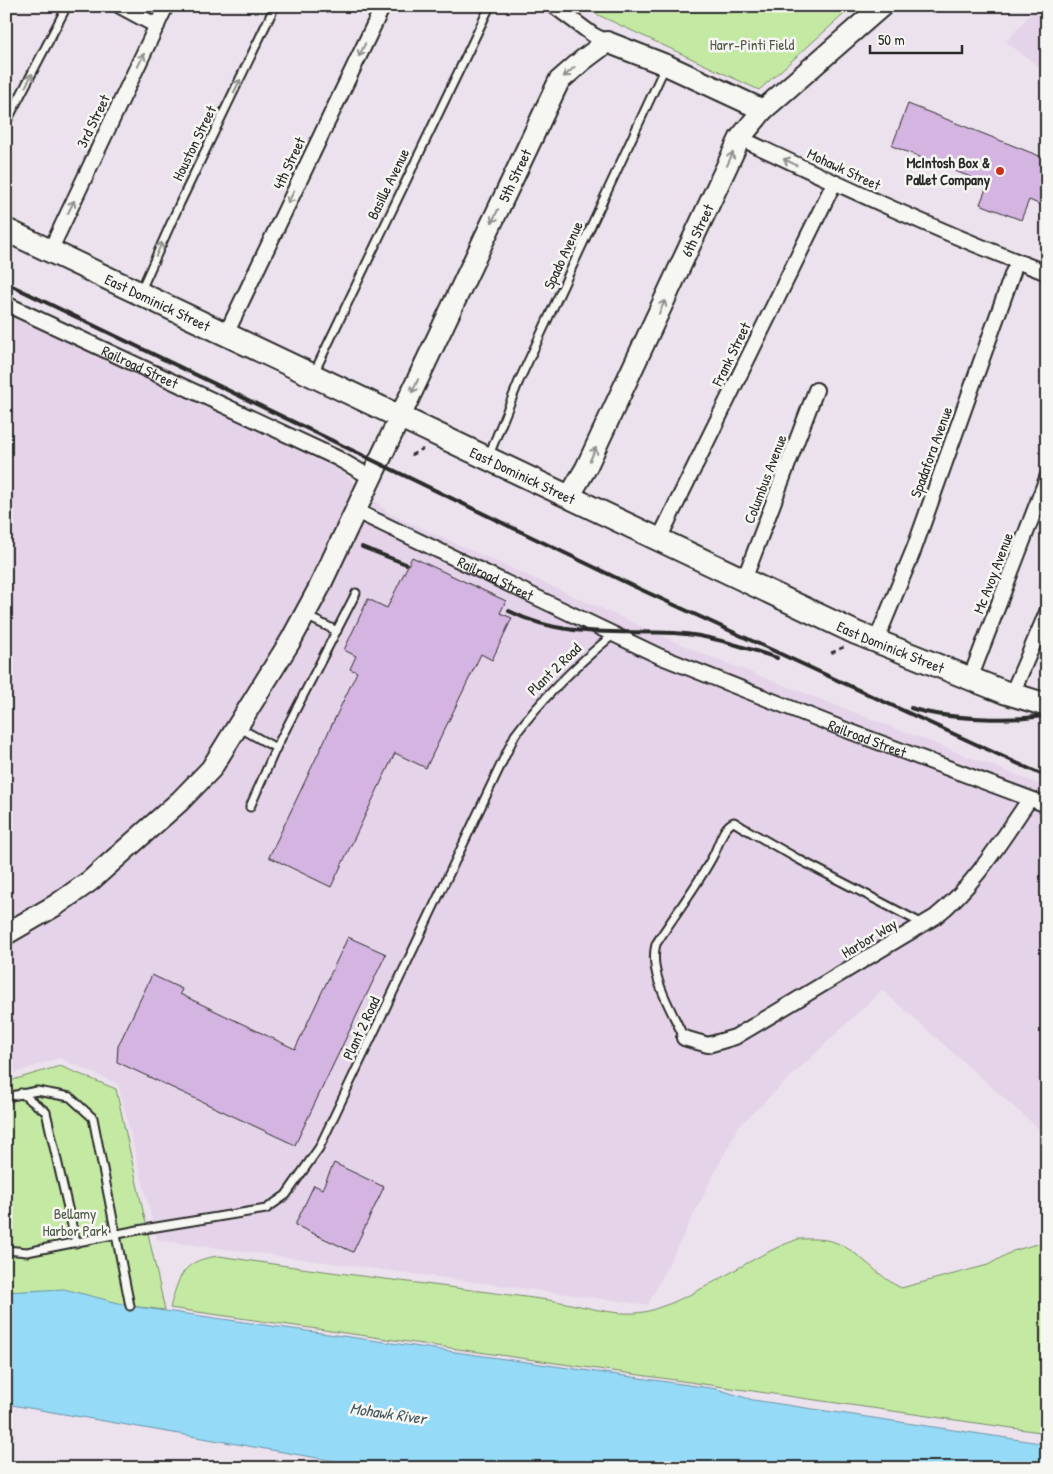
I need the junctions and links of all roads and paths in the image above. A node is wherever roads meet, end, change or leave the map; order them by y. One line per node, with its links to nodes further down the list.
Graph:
1 (67, 6): 13 (lane, one-way to 1)
2 (120, 6): 9 (street)
3 (166, 6): 9 (street, 3rd Street)
4 (275, 6): 20 (lane, Houston Street, one-way to 4)
5 (383, 6): 22 (street, 4th Street, one-way to 22)
6 (490, 6): 23 (lane, Basille Avenue)
7 (554, 6): 10 (street)
8 (882, 6): 12 (street, 6th Street)
9 (157, 26): 17 (street, 3rd Street, one-way to 9)
10 (607, 42): 11 (street); 25 (street, 5th Street, one-way to 25)
11 (666, 65): 12 (street); 28 (lane, Spado Avenue)
12 (763, 110): 14 (street, 6th Street)
13 (6, 123)
14 (740, 138): 15 (street, Mohawk Street, one-way to 14); 31 (street, 6th Street, one-way to 14)
15 (834, 183): 19 (street, Mohawk Street); 33 (street, Frank Street)
16 (6, 230): 17 (main road, East Dominick Street)
17 (50, 251): 20 (main road, East Dominick Street)
18 (1013, 272): 40 (street, Spadafora Avenue)
19 (1047, 273)
20 (139, 293): 22 (main road, East Dominick Street)
21 (6, 304): 29 (street, Railroad Street)
22 (226, 334): 23 (main road, East Dominick Street)
23 (313, 375): 25 (main road, East Dominick Street)
24 (816, 390): 34 (street, Columbus Avenue)
25 (401, 417): 28 (main road, East Dominick Street); 29 (street, 5th Street)
26 (424, 449): 27 (path)
27 (411, 455)
28 (488, 458): 31 (main road, East Dominick Street)
29 (372, 478): 32 (street)
30 (1047, 478): 43 (street, Mc Avoy Avenue)
31 (569, 497): 33 (main road, East Dominick Street)
32 (356, 510): 37 (street); 39 (street, Railroad Street)
33 (659, 540): 34 (main road, East Dominick Street)
34 (744, 580): 40 (main road, East Dominick Street)
35 (356, 593): 38 (lane)
36 (1047, 612): 44 (street)
37 (305, 615): 38 (lane); 46 (street)
38 (337, 631): 47 (lane)
39 (614, 634): 48 (street, Railroad Street); 56 (lane, Plant 2 Road)
40 (876, 641): 43 (main road, East Dominick Street)
41 (844, 647): 42 (path)
42 (831, 652)
43 (970, 679): 44 (main road, East Dominick Street)
44 (1012, 694): 45 (main road, East Dominick Street)
45 (1047, 704)
46 (238, 727): 47 (lane); 52 (street)
47 (276, 748): 50 (lane)
48 (1030, 800): 49 (street, Railroad Street); 51 (street, Harbor Way)
49 (1047, 805)
50 (250, 807)
51 (924, 924): 53 (street, Harbor Way); 53 (lane)
52 (6, 934)
53 (684, 1038)
54 (20, 1094): 55 (lane); 56 (lane); 57 (lane)
55 (6, 1097)
56 (115, 1235): 57 (lane, Plant 2 Road); 59 (lane)
57 (76, 1243): 58 (lane, Plant 2 Road)
58 (6, 1250)
59 (130, 1306)

